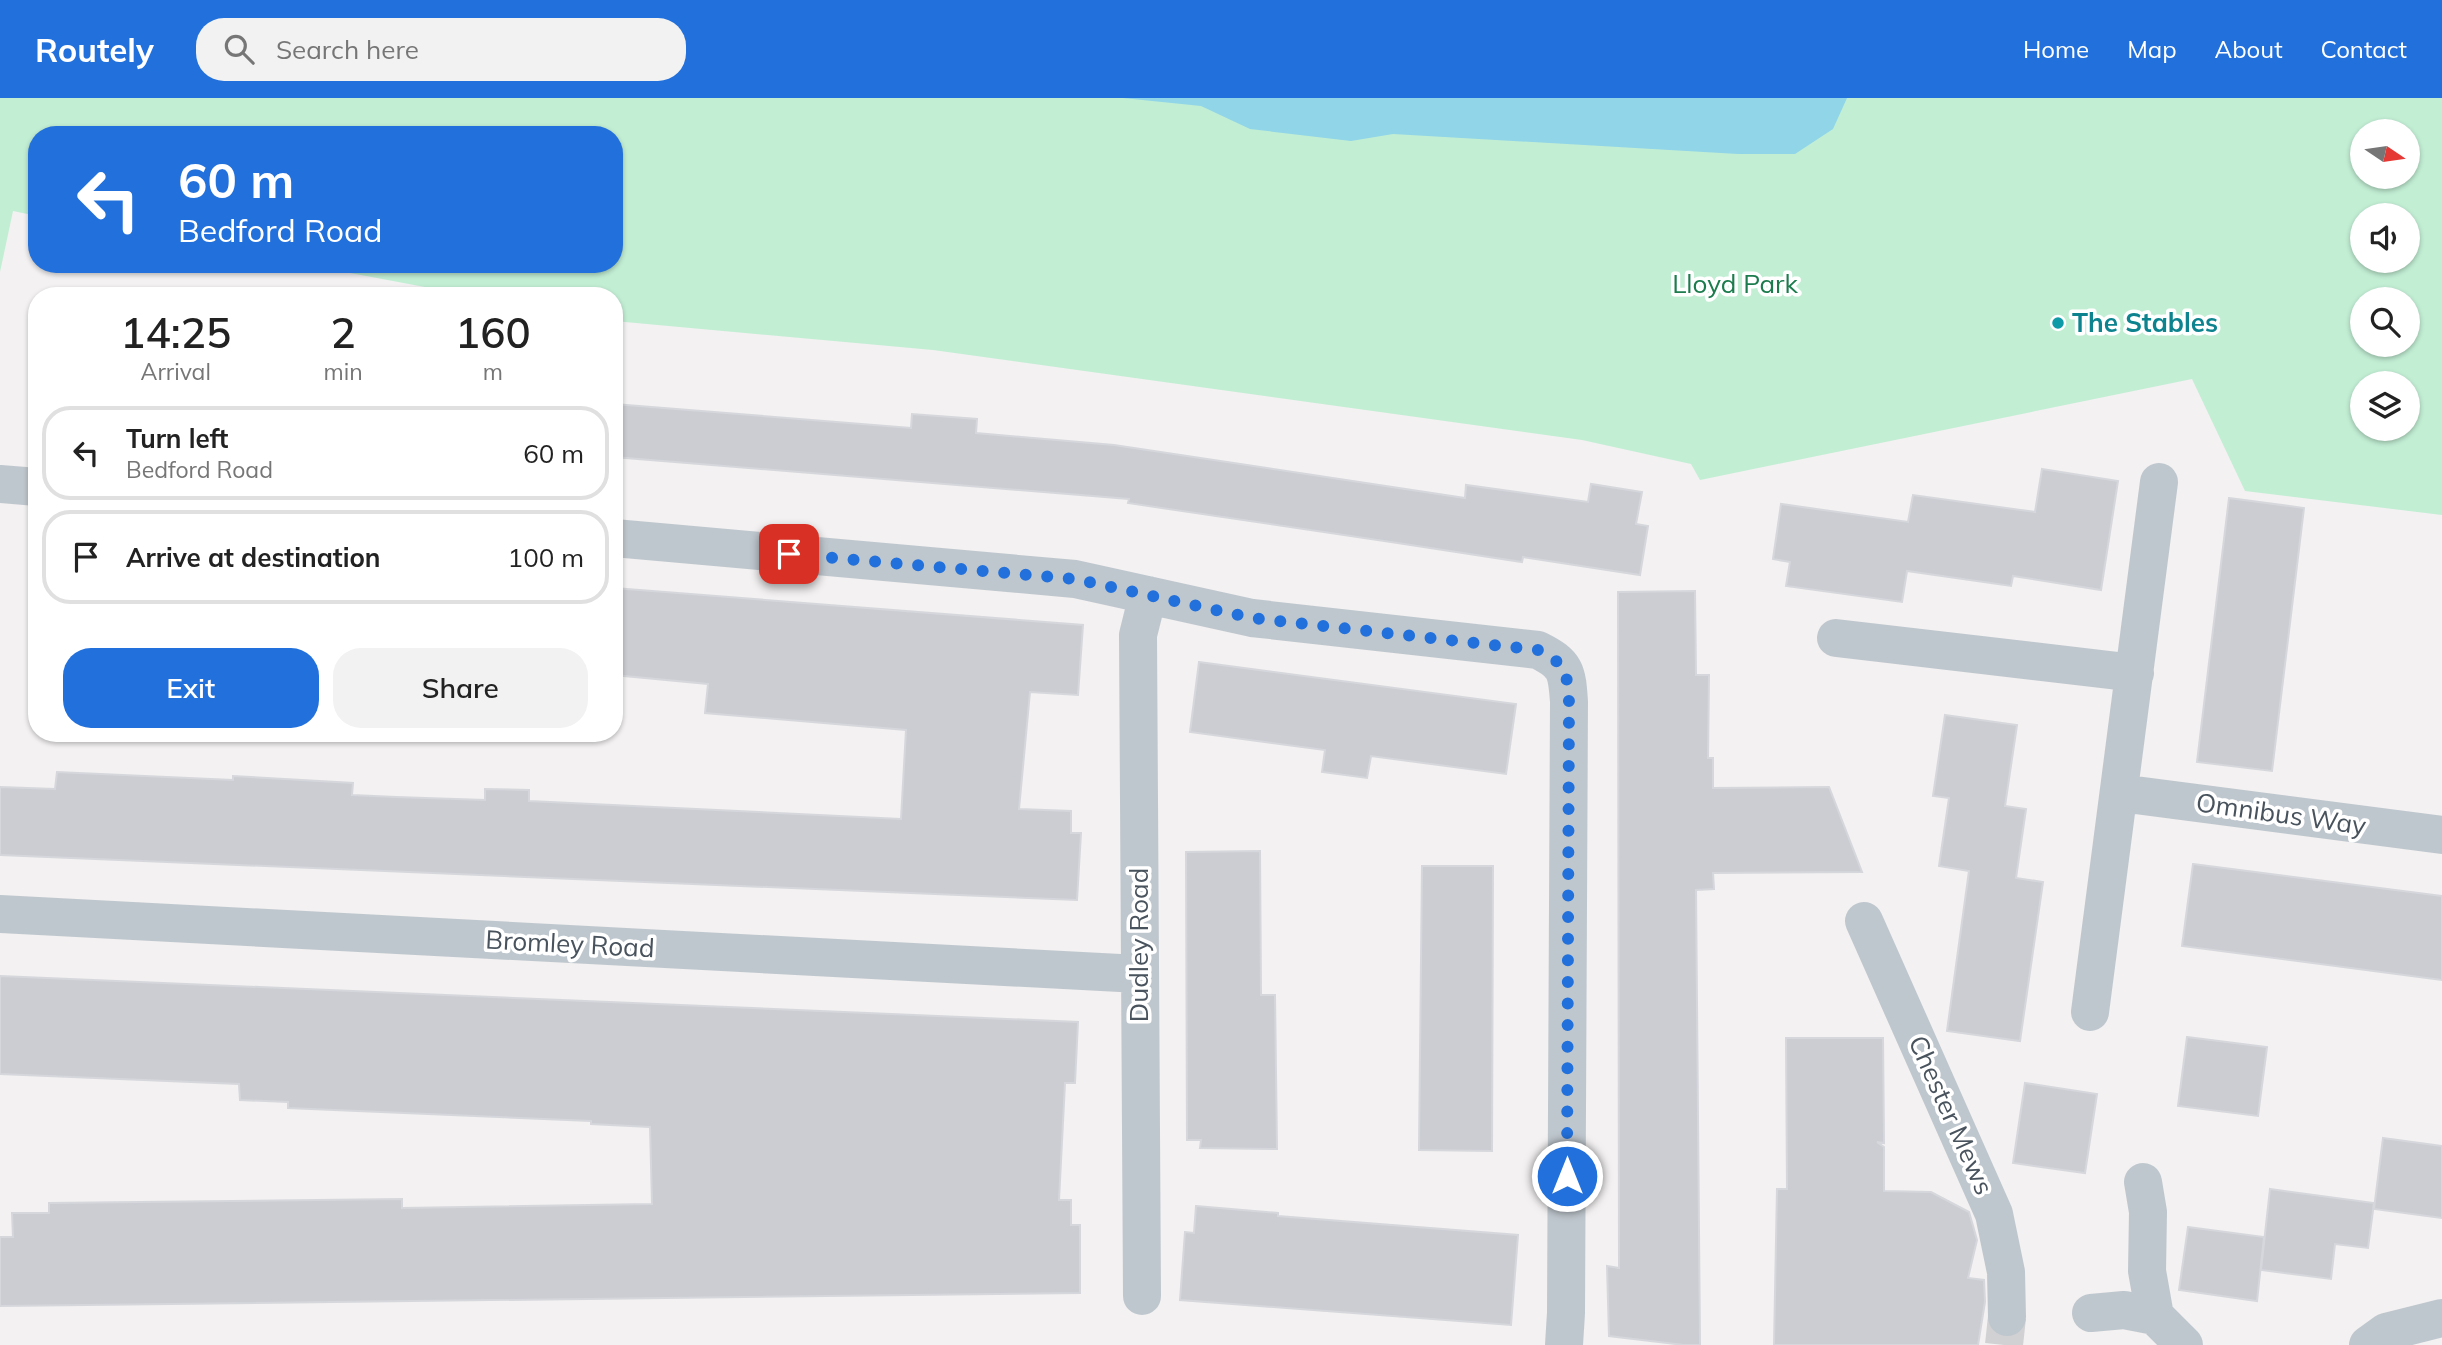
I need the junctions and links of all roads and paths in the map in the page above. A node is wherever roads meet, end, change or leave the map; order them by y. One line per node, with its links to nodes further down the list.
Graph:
1 (2160, 482): 7 (street)
2 (0, 484): 3 (street)
3 (28, 486)
4 (623, 539): 5 (street)
5 (1148, 595): 12 (street, Dudley Road); 20 (street)
6 (1836, 638): 7 (street)
7 (2134, 673): 8 (street)
8 (2120, 793): 9 (street, Omnibus Way); 13 (street)
9 (2442, 835)
10 (0, 914): 12 (street, Bromley Road)
11 (1864, 921): 18 (street, Chester Mews)
12 (1139, 974): 15 (street, Dudley Road)
13 (2090, 1012)
14 (2143, 1182): 17 (street)
15 (1142, 1296)
16 (2091, 1313): 17 (street)
17 (2155, 1316): 21 (street)
18 (2007, 1317)
19 (2442, 1318): 22 (street)
20 (1564, 1345)
21 (2183, 1345)
22 (2368, 1345)

